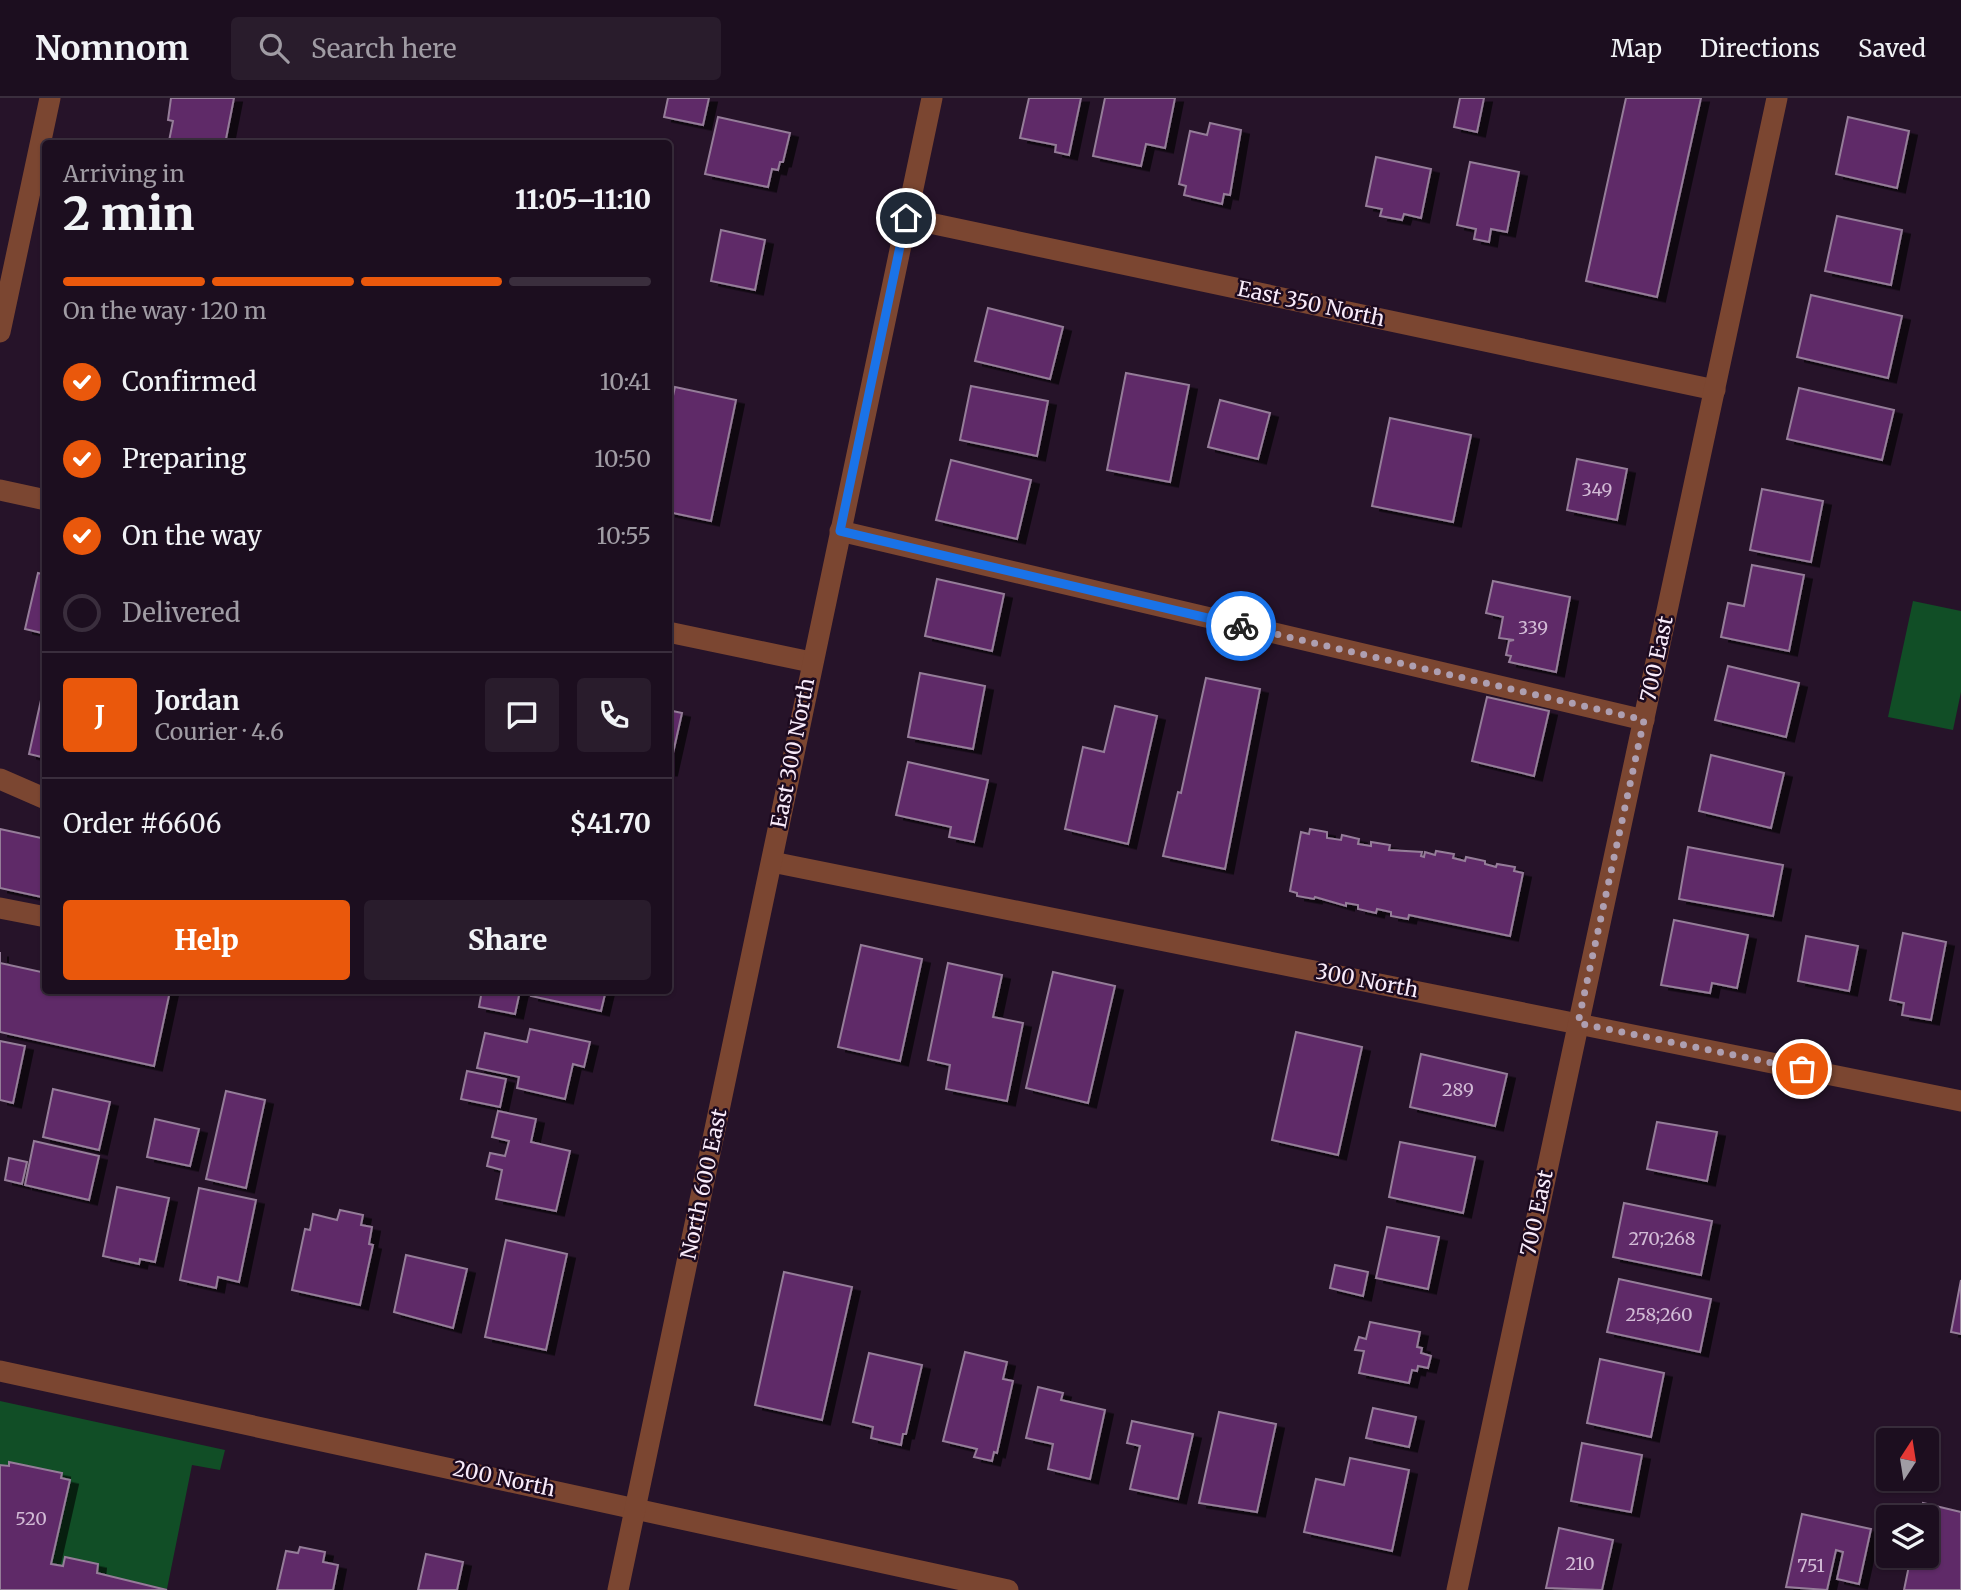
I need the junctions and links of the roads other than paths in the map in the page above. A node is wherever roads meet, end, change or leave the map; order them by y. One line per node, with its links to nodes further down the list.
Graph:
1 (50, 98): 5 (street)
2 (932, 98): 4 (street)
3 (1777, 98): 6 (street, 700 East)
4 (906, 218): 6 (street, East 350 North); 9 (street)
5 (0, 332)
6 (1715, 390): 12 (street, 700 East)
7 (0, 490): 8 (street)
8 (42, 499)
9 (840, 531): 11 (street); 12 (street)
10 (672, 633): 11 (street, East 300 North)
11 (811, 662): 15 (street, East 300 North)
12 (1644, 720): 18 (street, 700 East)
13 (0, 779): 14 (street)
14 (42, 797)
15 (772, 862): 18 (street, 300 North); 21 (street, North 600 East)
16 (0, 908): 17 (street)
17 (42, 916)
18 (1578, 1023): 19 (street, 300 North); 24 (street, 700 East)
19 (1961, 1101)
20 (0, 1371): 21 (street, 200 North)
21 (636, 1507): 22 (street, North 600 East); 23 (street, 200 North)
22 (618, 1590)
23 (1008, 1590)
24 (1457, 1590)

